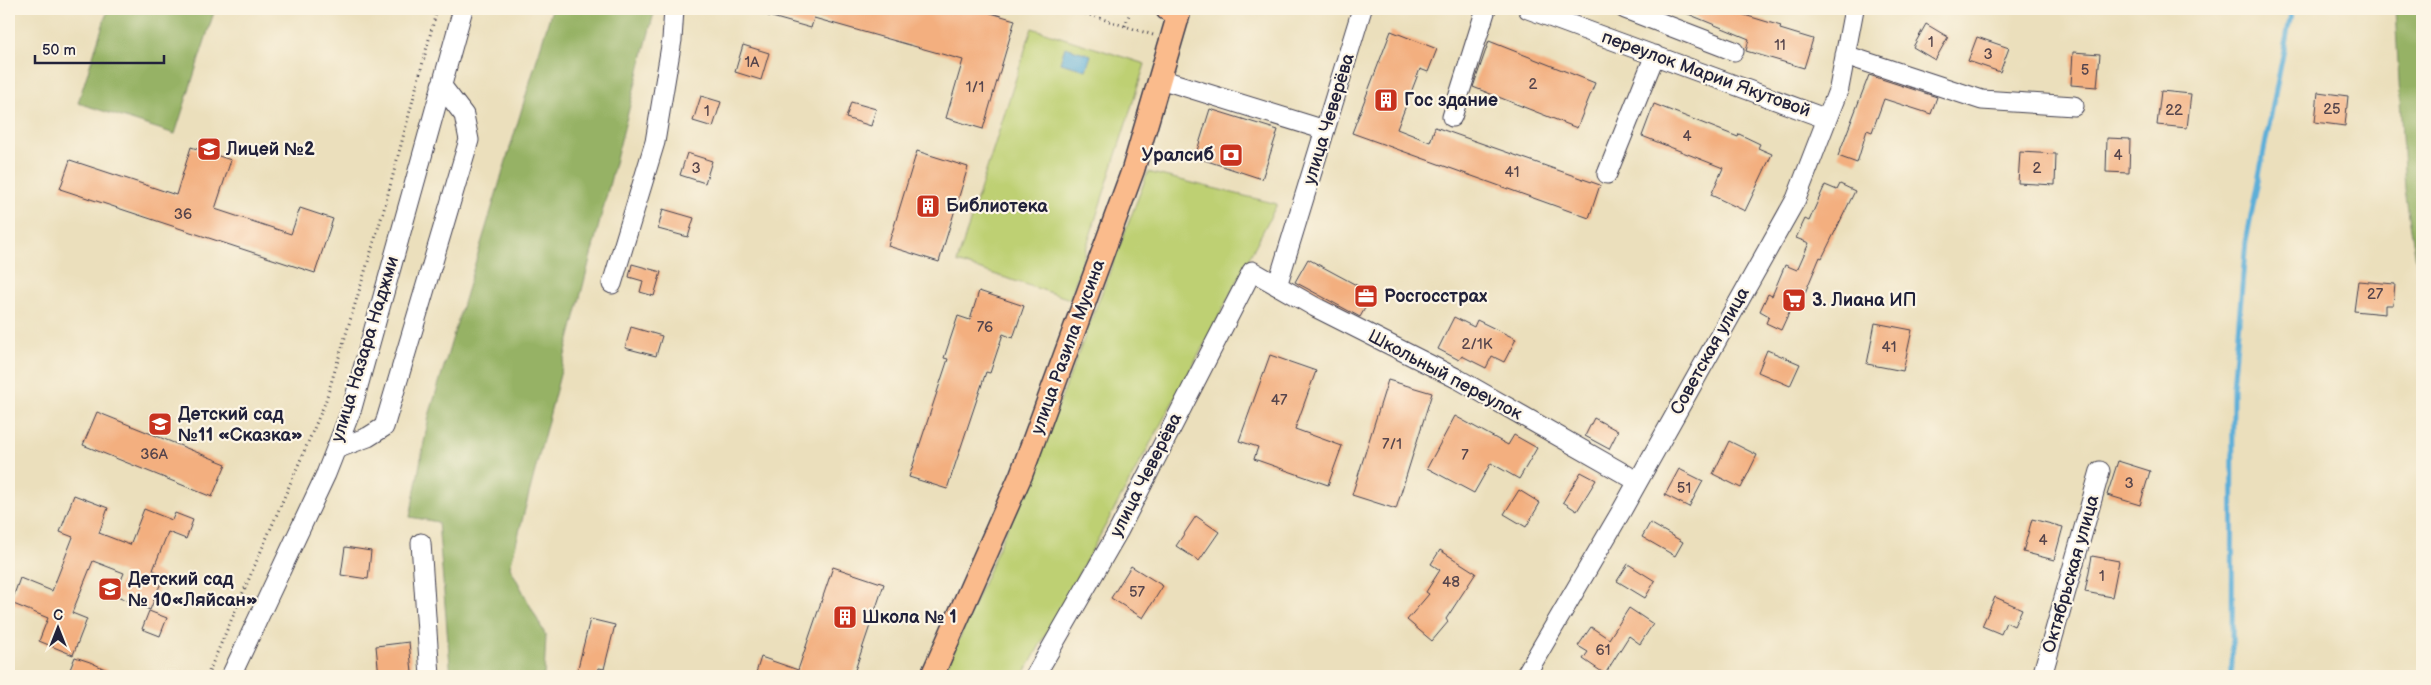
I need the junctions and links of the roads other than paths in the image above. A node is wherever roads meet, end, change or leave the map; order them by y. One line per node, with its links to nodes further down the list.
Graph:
1 (463, 9): 14 (street, улица Назара Наджми)
2 (674, 9): 21 (street)
3 (1362, 9): 18 (street, улица Чеверёва)
4 (1486, 9): 16 (street)
5 (1854, 9): 12 (street, Советская улица)
6 (1176, 10): 13 (main road, улица Разила Мусина)
7 (1538, 10): 9 (street, переулок Марии Якутовой)
8 (1629, 10): 9 (street); 10 (street)
9 (1623, 44): 11 (street, переулок Марии Якутовой)
10 (1734, 52)
11 (1655, 55): 17 (street, переулок Марии Якутовой); 19 (street)
12 (1845, 55): 15 (street); 17 (street, Советская улица)
13 (1160, 79): 18 (street); 29 (main road, улица Разила Мусина)
14 (441, 85): 23 (street, улица Назара Наджми); 23 (street)
15 (2074, 106)
16 (1452, 117)
17 (1827, 119): 25 (street, Советская улица)
18 (1325, 130): 22 (street, улица Чеверёва)
19 (1607, 174)
20 (1252, 271): 22 (street, Школьный переулок); 30 (street, улица Чеверёва)
21 (612, 284)
22 (1277, 286): 25 (street, Школьный переулок)
23 (336, 449): 27 (street, улица Назара Наджми)
24 (2100, 471): 32 (street, Октябрьская улица)
25 (1637, 481): 31 (street, Советская улица)
26 (421, 543): 28 (street)
27 (231, 676)
28 (430, 676)
29 (932, 676)
30 (1035, 676)
31 (1525, 676)
32 (2042, 676)

